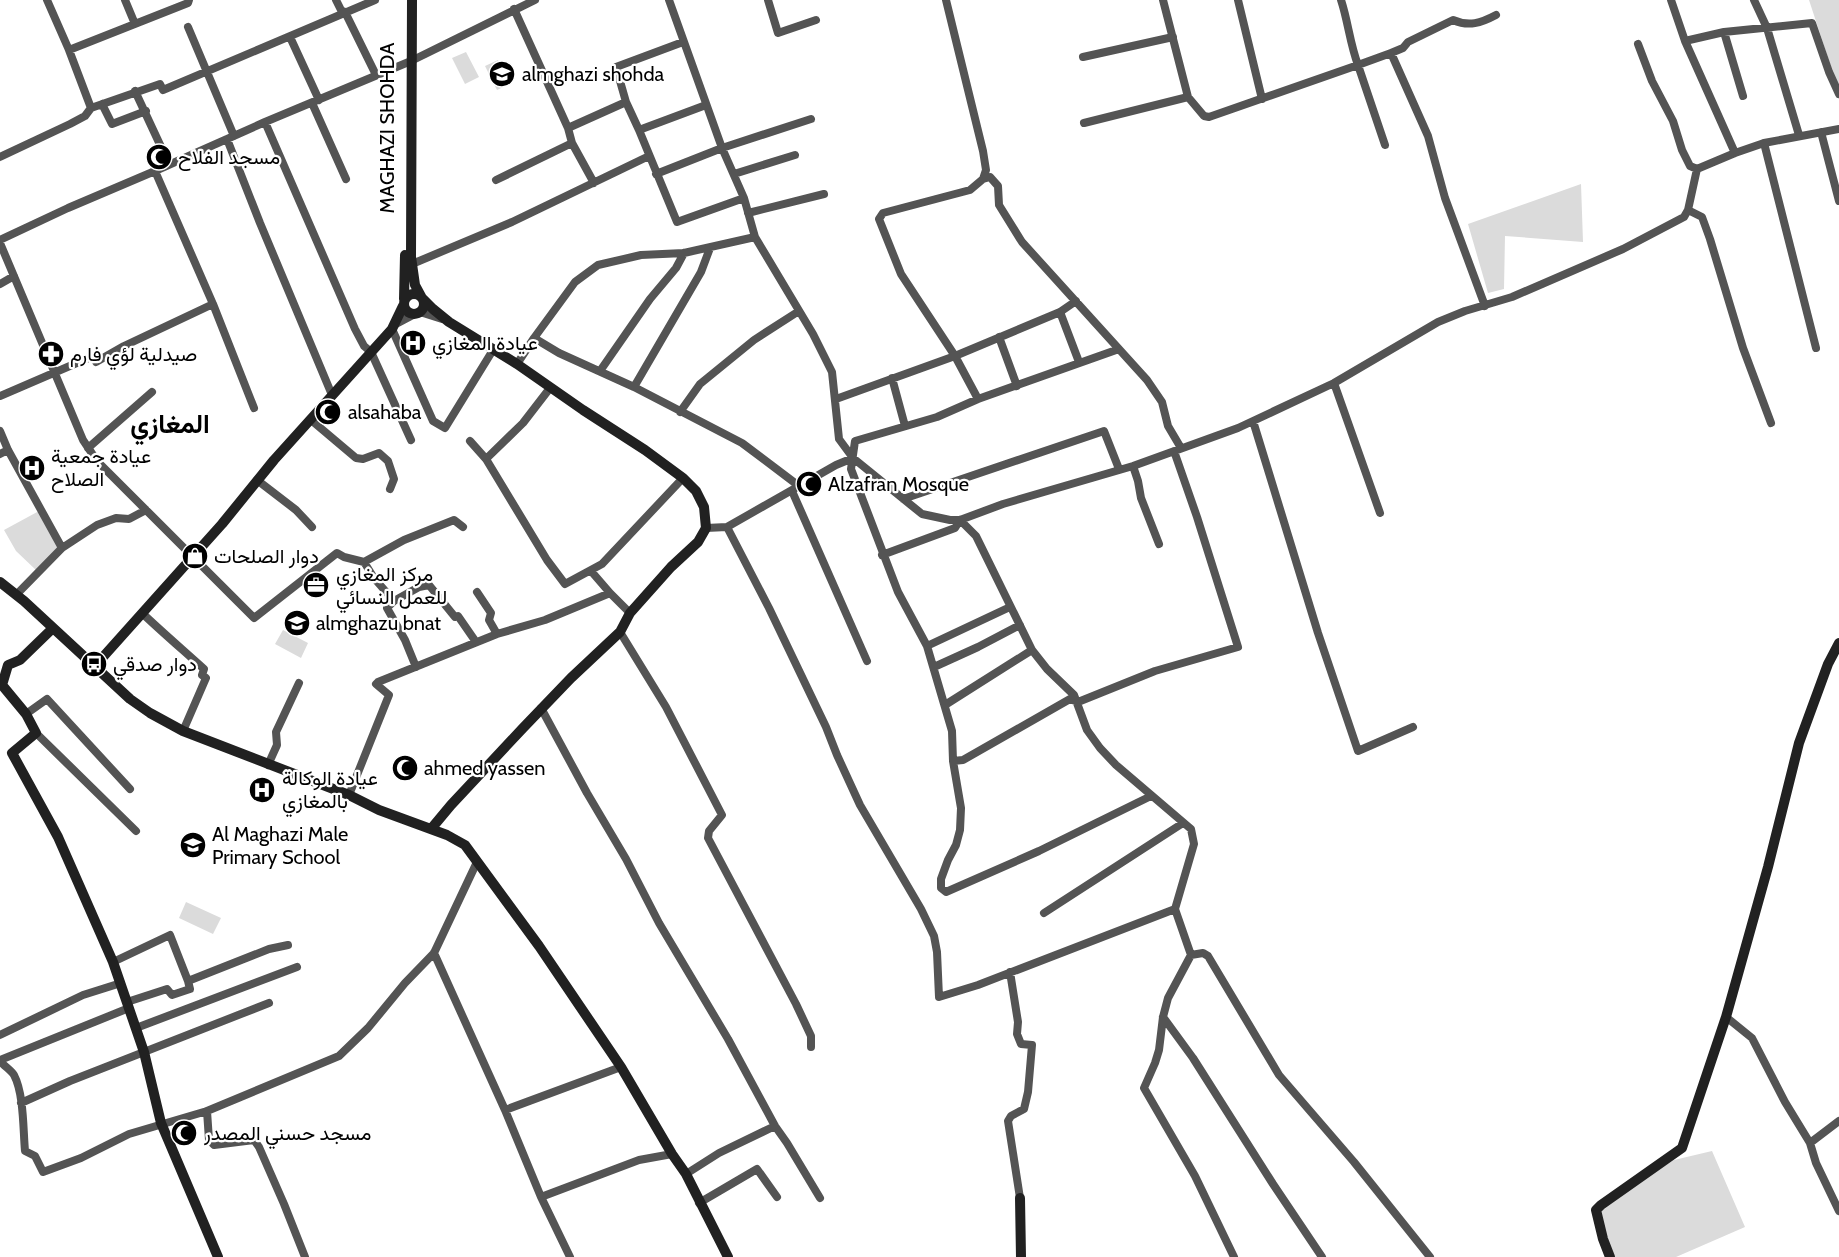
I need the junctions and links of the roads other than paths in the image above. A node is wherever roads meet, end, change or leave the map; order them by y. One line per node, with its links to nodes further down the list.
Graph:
1 (48, 0): 31 (street)
2 (125, 0): 22 (street)
3 (189, 0): 22 (street)
4 (336, 0): 19 (street)
5 (375, 0): 17 (street)
6 (406, 0): 34 (street, MAGHAZI SHOHDA)
7 (412, 0): 34 (street, MAGHAZI SHOHDA)
8 (535, 0): 18 (street)
9 (669, 0): 29 (street)
10 (768, 0): 21 (street)
11 (946, 0): 72 (street)
12 (1163, 0): 27 (street)
13 (1238, 0): 42 (street)
14 (1341, 0): 35 (street)
15 (1671, 0): 28 (street)
16 (1754, 0): 24 (street)
17 (359, 3): 19 (street)
18 (514, 9): 34 (street); 52 (street)
19 (345, 12): 26 (street); 37 (street)
20 (1496, 15): 32 (street)
21 (816, 20)
22 (135, 24): 31 (street)
23 (188, 27): 36 (street)
24 (1767, 28): 25 (street); 39 (street); 56 (street)
25 (1724, 32): 28 (street); 40 (street)
26 (290, 37): 36 (street); 43 (street)
27 (1173, 37): 33 (street); 41 (street)
28 (1685, 41): 62 (street)
29 (683, 42): 44 (street); 46 (street)
30 (1638, 44): 67 (street)
31 (69, 50): 47 (street)
32 (1391, 53): 35 (street); 91 (street)
33 (1083, 57)
34 (408, 62): 37 (street); 84 (street, MAGHAZI SHOHDA)
35 (1358, 65): 42 (street); 60 (street)
36 (206, 72): 38 (street); 57 (street)
37 (376, 75): 43 (street)
38 (135, 91): 45 (street); 48 (street)
39 (1839, 94)
40 (1743, 96)
41 (1188, 97): 42 (street); 51 (street)
42 (1262, 99)
43 (315, 101): 50 (street); 71 (street)
44 (626, 102): 52 (street); 54 (street)
45 (102, 104): 47 (street); 48 (street)
46 (706, 105): 54 (street); 61 (street)
47 (91, 108): 65 (street)
48 (146, 111): 66 (street)
49 (811, 119): 61 (street)
50 (265, 122): 57 (street); 102 (street)
51 (1084, 123)
52 (568, 128): 58 (street)
53 (1839, 129): 55 (street)
54 (639, 130): 64 (street)
55 (1821, 132): 56 (street); 77 (street)
56 (1799, 135): 59 (street)
57 (230, 138): 66 (street); 114 (street)
58 (572, 143): 73 (street); 74 (street)
59 (1764, 143): 62 (street); 99 (street)
60 (1384, 145)
61 (722, 148): 69 (street); 70 (street)
62 (1735, 153): 67 (street)
63 (795, 154): 70 (street)
64 (649, 156): 69 (street); 74 (street)
65 (0, 157)
66 (169, 164): 68 (street)
67 (1697, 169): 78 (street)
68 (155, 171): 81 (street); 90 (street)
69 (656, 174): 76 (street)
70 (734, 174): 76 (street)
71 (346, 179)
72 (983, 179): 88 (street); 103 (street)
73 (496, 180)
74 (594, 183): 84 (street)
75 (824, 194): 79 (street)
76 (744, 198): 79 (street)
77 (1839, 201)
78 (1688, 210): 91 (street); 122 (street)
79 (748, 213): 80 (street)
80 (756, 237): 82 (street); 92 (street)
81 (0, 241): 85 (street)
82 (710, 248): 83 (street); 111 (street)
83 (684, 253): 98 (street); 106 (street)
84 (409, 259): 87 (street); 89 (street)
85 (14, 276): 86 (street); 107 (street)
86 (0, 284)
87 (422, 298): 89 (street); 94 (street); 95 (street)
88 (1076, 301): 93 (street); 100 (street)
89 (404, 302): 94 (street); 96 (street)
90 (213, 304): 107 (street); 118 (street)
91 (1485, 306): 109 (street)
92 (799, 311): 116 (street); 119 (street)
93 (1060, 312): 97 (street); 104 (street)
94 (416, 313): 95 (street); 96 (street)
95 (449, 322): 101 (street)
96 (394, 326): 101 (street); 102 (street)
97 (999, 337): 103 (street); 110 (street)
98 (534, 338): 105 (street); 106 (street)
99 (1816, 348)
100 (1119, 349): 104 (street); 129 (street)
101 (493, 350): 105 (street)
102 (371, 352): 114 (street); 125 (street)
103 (955, 356): 108 (street); 117 (street)
104 (1079, 362): 110 (street)
105 (517, 364): 112 (street)
106 (600, 371): 111 (street)
107 (55, 373): 115 (street); 127 (street)
108 (892, 378): 116 (street); 123 (street)
109 (1334, 383): 121 (street); 141 (street)
110 (1017, 386): 117 (street)
111 (634, 387): 119 (street)
112 (550, 388): 132 (street); 135 (street)
113 (152, 392): 127 (street)
114 (332, 395): 120 (street)
115 (0, 396)
116 (836, 399): 131 (street)
117 (978, 399): 123 (street)
118 (254, 408)
119 (680, 412): 138 (street)
120 (310, 420): 136 (street); 137 (street)
121 (1254, 421): 129 (street); 179 (street)
122 (1771, 423)
123 (905, 426): 131 (street)
124 (0, 431): 128 (street)
125 (411, 440)
126 (471, 441): 132 (street)
127 (88, 448): 140 (street)
128 (9, 450): 130 (street); 148 (street)
129 (1178, 450): 133 (street); 175 (street)
130 (0, 454)
131 (853, 458): 138 (street); 139 (street); 149 (street)
132 (486, 459): 152 (street)
133 (1133, 466): 134 (street); 147 (street)
134 (1119, 469): 139 (street); 142 (street)
135 (683, 478): 146 (street); 152 (street)
136 (257, 480): 143 (street); 150 (street)
137 (390, 489)
138 (796, 489): 145 (street); 169 (street)
139 (903, 499): 142 (street)
140 (146, 510): 148 (street); 150 (street)
141 (1380, 513)
142 (960, 520): 149 (street); 158 (street)
143 (312, 527)
144 (463, 527): 151 (street)
145 (726, 527): 146 (street); 198 (street)
146 (706, 528): 160 (street)
147 (1159, 544)
148 (62, 548): 156 (street)
149 (882, 555): 167 (street)
150 (192, 557): 151 (street); 159 (street)
151 (364, 562): 157 (street)
152 (591, 571): 155 (street)
153 (0, 582): 156 (street)
154 (477, 592): 164 (street)
155 (610, 593): 160 (street); 164 (street)
156 (16, 595): 162 (street)
157 (394, 601): 165 (street); 172 (street)
158 (1010, 607): 161 (street); 167 (street)
159 (142, 613): 171 (street); 180 (street)
160 (630, 613): 163 (street)
161 (1020, 626): 168 (street); 173 (street)
162 (53, 628): 170 (street); 171 (street)
163 (620, 632): 177 (street); 207 (street)
164 (497, 633): 165 (street)
165 (476, 642): 172 (street)
166 (1839, 642): 204 (street)
167 (927, 646): 173 (street)
168 (1032, 650): 175 (street); 176 (street)
169 (867, 661)
170 (4, 666): 178 (street)
171 (94, 667): 180 (street)
172 (416, 667): 185 (street)
173 (934, 667): 176 (street)
174 (299, 683): 183 (street)
175 (1078, 702): 182 (street); 186 (street)
176 (945, 705): 182 (street)
177 (542, 708): 188 (street); 216 (street)
178 (26, 714): 181 (street); 184 (street)
179 (1413, 727)
180 (183, 731): 183 (street)
181 (36, 733): 189 (street); 196 (street)
182 (953, 761): 186 (street)
183 (268, 765): 185 (street)
184 (130, 789)
185 (349, 795): 188 (street)
186 (1151, 796): 187 (street)
187 (1183, 823): 191 (street); 192 (street)
188 (431, 829): 190 (street)
189 (136, 831)
190 (477, 862): 194 (street); 210 (street)
191 (1175, 909): 195 (street); 198 (street)
192 (1044, 913)
193 (288, 945): 199 (street)
194 (434, 953): 212 (street); 213 (street)
195 (1191, 955): 203 (street); 233 (street)
196 (113, 962): 199 (street); 200 (street)
197 (297, 967): 205 (street)
198 (1010, 972): 223 (street)
199 (188, 981): 202 (street)
200 (121, 983): 202 (street); 206 (street)
201 (269, 1003): 208 (street)
202 (128, 1005): 205 (street); 209 (street)
203 (1162, 1017): 231 (street); 232 (street)
204 (1726, 1017): 217 (street); 234 (street)
205 (136, 1028): 208 (street)
206 (0, 1035)
207 (811, 1047)
208 (144, 1052): 211 (street); 215 (street)
209 (0, 1061): 211 (street)
210 (621, 1066): 213 (street); 218 (street)
211 (21, 1102): 215 (street)
212 (207, 1110): 215 (street); 227 (street)
213 (505, 1110): 220 (street)
214 (1839, 1121): 217 (street)
215 (161, 1123): 226 (street)
216 (775, 1126): 219 (street); 222 (street)
217 (1810, 1143): 225 (street)
218 (672, 1154): 219 (street); 220 (street)
219 (686, 1174): 224 (street)
220 (541, 1197): 228 (street)
221 (777, 1197): 224 (street)
222 (820, 1198)
223 (1020, 1198): 230 (street)
224 (699, 1203): 229 (street)
225 (1839, 1211)
226 (218, 1257)
227 (305, 1257)
228 (570, 1257)
229 (728, 1257)
230 (1022, 1257)
231 (1234, 1257)
232 (1322, 1257)
233 (1430, 1257)
234 (1610, 1257)

